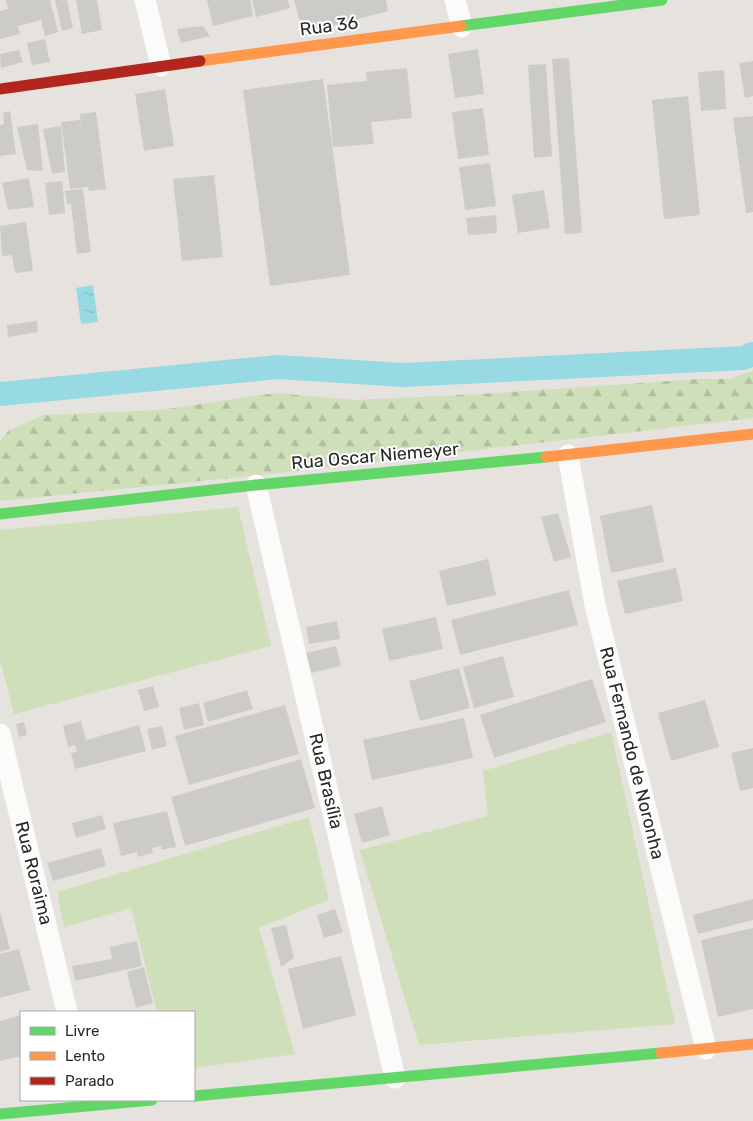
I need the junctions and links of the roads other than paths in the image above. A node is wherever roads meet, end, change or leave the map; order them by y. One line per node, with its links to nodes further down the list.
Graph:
1 (145, 0): 6 (street)
2 (455, 0): 5 (street)
3 (662, 0): 4 (street, Rua 36)
4 (630, 2): 5 (street, Rua 36)
5 (462, 27): 6 (street, Rua 36)
6 (161, 66): 7 (street, Rua 36)
7 (0, 89)
8 (753, 434): 9 (street, Rua Oscar Niemeyer)
9 (568, 456): 10 (street, Rua Oscar Niemeyer); 15 (street, Rua Fernando de Noronha)
10 (256, 485): 11 (street, Rua Oscar Niemeyer); 16 (street, Rua Brasília)
11 (0, 514)
12 (0, 734): 13 (street, Rua Roraima)
13 (67, 1011)
14 (753, 1044): 15 (street)
15 (706, 1049): 16 (street)
16 (395, 1078): 17 (street)
17 (195, 1096)
18 (131, 1101): 19 (street)
19 (89, 1103): 20 (street)
20 (0, 1114)

